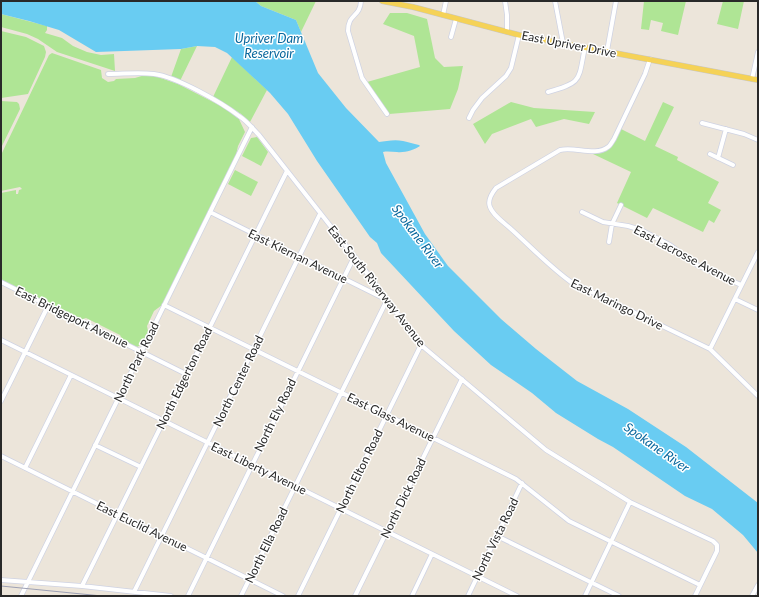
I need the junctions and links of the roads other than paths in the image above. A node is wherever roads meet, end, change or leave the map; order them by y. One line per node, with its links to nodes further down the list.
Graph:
1 (361, 1): 22 (street)
2 (382, 1): 7 (main road, East Upriver Drive)
3 (446, 1): 8 (street)
4 (505, 1): 10 (street)
5 (555, 1): 13 (street)
6 (616, 1): 15 (street)
7 (397, 2): 8 (main road, East Upriver Drive)
8 (443, 15): 9 (main road, East Upriver Drive)
9 (456, 19): 10 (main road, East Upriver Drive); 12 (street)
10 (507, 32): 11 (main road, East Upriver Drive)
11 (519, 35): 13 (main road, East Upriver Drive); 23 (street)
12 (451, 37)
13 (562, 43): 14 (main road, East Upriver Drive)
14 (585, 47): 15 (main road, East Upriver Drive); 21 (street)
15 (607, 51): 17 (main road, East Upriver Drive)
16 (758, 52): 19 (street)
17 (650, 59): 19 (main road, East Upriver Drive); 54 (street, East Maringo Drive)
18 (108, 74): 25 (street, East South Riverway Avenue)
19 (752, 79): 20 (main road, East Upriver Drive)
20 (758, 80)
21 (548, 92)
22 (387, 114)
23 (469, 118)
24 (702, 123): 26 (street)
25 (252, 127): 31 (street, East South Riverway Avenue); 33 (street, North Park Road)
26 (726, 130): 27 (street); 29 (street)
27 (758, 140)
28 (710, 154): 29 (street)
29 (718, 158): 30 (street)
30 (733, 165)
31 (287, 171): 35 (street, East South Riverway Avenue); 37 (street, North Edgerton Road)
32 (621, 205): 36 (street)
33 (210, 212): 37 (street, East Kiernan Avenue); 47 (street, North Park Road)
34 (582, 212): 36 (street, East Lacrosse Avenue)
35 (320, 214): 40 (street, North Center Road); 41 (street, East South Riverway Avenue)
36 (612, 224): 38 (street); 44 (street, East Lacrosse Avenue)
37 (255, 235): 40 (street, East Kiernan Avenue); 50 (street, North Edgerton Road)
38 (610, 242)
39 (758, 253): 44 (street)
40 (299, 256): 42 (street, East Kiernan Avenue); 53 (street, North Center Road)
41 (354, 257): 42 (street, North Ely Road); 46 (street, East South Riverway Avenue)
42 (343, 278): 46 (street, East Kiernan Avenue); 57 (street, North Ely Road)
43 (1, 282): 48 (street, East Bridgeport Avenue)
44 (742, 285): 45 (street)
45 (735, 299): 49 (street); 54 (street)
46 (386, 300): 52 (street, East South Riverway Avenue); 61 (street, North Ella Road)
47 (164, 305): 50 (street, East Glass Avenue); 56 (street, North Park Road)
48 (48, 306): 55 (street); 56 (street, East Bridgeport Avenue)
49 (758, 310)
50 (209, 328): 53 (street, East Glass Avenue); 58 (street, North Edgerton Road)
51 (1, 340): 55 (street, East Liberty Avenue)
52 (421, 345): 60 (street, East South Riverway Avenue); 65 (street, North Elton Road)
53 (253, 349): 57 (street, East Glass Avenue); 68 (street, North Center Road)
54 (710, 349): 62 (street, East Maringo Drive)
55 (25, 352): 59 (street, East Liberty Avenue); 64 (street)
56 (141, 352): 58 (street, East Bridgeport Avenue); 63 (street, North Park Road)
57 (297, 371): 61 (street, East Glass Avenue); 71 (street, North Ely Road)
58 (186, 374): 66 (street, North Edgerton Road)
59 (71, 375): 63 (street, East Liberty Avenue); 73 (street)
60 (462, 379): 67 (street, North Dick Road); 77 (street, East South Riverway Avenue)
61 (341, 393): 65 (street, East Glass Avenue); 75 (street, North Ella Road)
62 (758, 396)
63 (118, 398): 66 (street, East Liberty Avenue); 69 (street, North Park Road)
64 (1, 402)
65 (386, 415): 67 (street, East Glass Avenue); 78 (street, North Elton Road)
66 (163, 421): 68 (street, East Liberty Avenue); 72 (street, North Edgerton Road)
67 (432, 437): 74 (street, East Glass Avenue); 80 (street, North Dick Road)
68 (207, 442): 71 (street, East Liberty Avenue); 81 (street, North Center Road)
69 (95, 445): 72 (street); 76 (street, North Park Road)
70 (1, 456): 73 (street, East Euclid Avenue)
71 (252, 464): 75 (street, East Liberty Avenue); 85 (street, North Ely Road)
72 (140, 467): 79 (street, North Edgerton Road)
73 (25, 468): 76 (street, East Euclid Avenue)
74 (522, 483): 82 (street, North Vista Road); 83 (street, East Glass Avenue)
75 (296, 486): 78 (street, East Liberty Avenue); 87 (street, North Ella Road)
76 (72, 492): 79 (street, East Euclid Avenue); 89 (street, North Park Road)
77 (630, 502): 83 (street); 91 (street, East South Riverway Avenue)
78 (341, 509): 80 (street, East Liberty Avenue); 100 (street, North Elton Road)
79 (118, 514): 81 (street, East Euclid Avenue); 93 (street, North Edgerton Road)
80 (387, 531): 84 (street, East Liberty Avenue); 101 (street, North Dick Road)
81 (161, 536): 85 (street, East Euclid Avenue); 94 (street, North Center Road)
82 (496, 536): 86 (street, North Vista Road); 90 (street)
83 (610, 542): 90 (street); 91 (street, East Glass Avenue)
84 (432, 554): 86 (street, East Liberty Avenue); 102 (street)
85 (206, 558): 87 (street, East Euclid Avenue); 97 (street, North Ely Road)
86 (477, 576): 103 (street, North Vista Road); 104 (street, East Liberty Avenue)
87 (249, 579): 98 (street, North Ella Road); 99 (street, East Euclid Avenue)
88 (2, 580): 89 (street)
89 (28, 582): 93 (street); 95 (street, North Park Road)
90 (591, 582): 105 (street); 106 (street)
91 (700, 585): 107 (street)
92 (758, 585): 108 (street)
93 (82, 586): 94 (street)
94 (134, 592): 96 (street)
95 (21, 596)
96 (171, 596)
97 (188, 596)
98 (242, 596)
99 (283, 596)
100 (298, 596)
101 (355, 596)
102 (412, 596)
103 (468, 596)
104 (515, 596)
105 (584, 596)
106 (619, 596)
107 (695, 596)
108 (752, 596)

